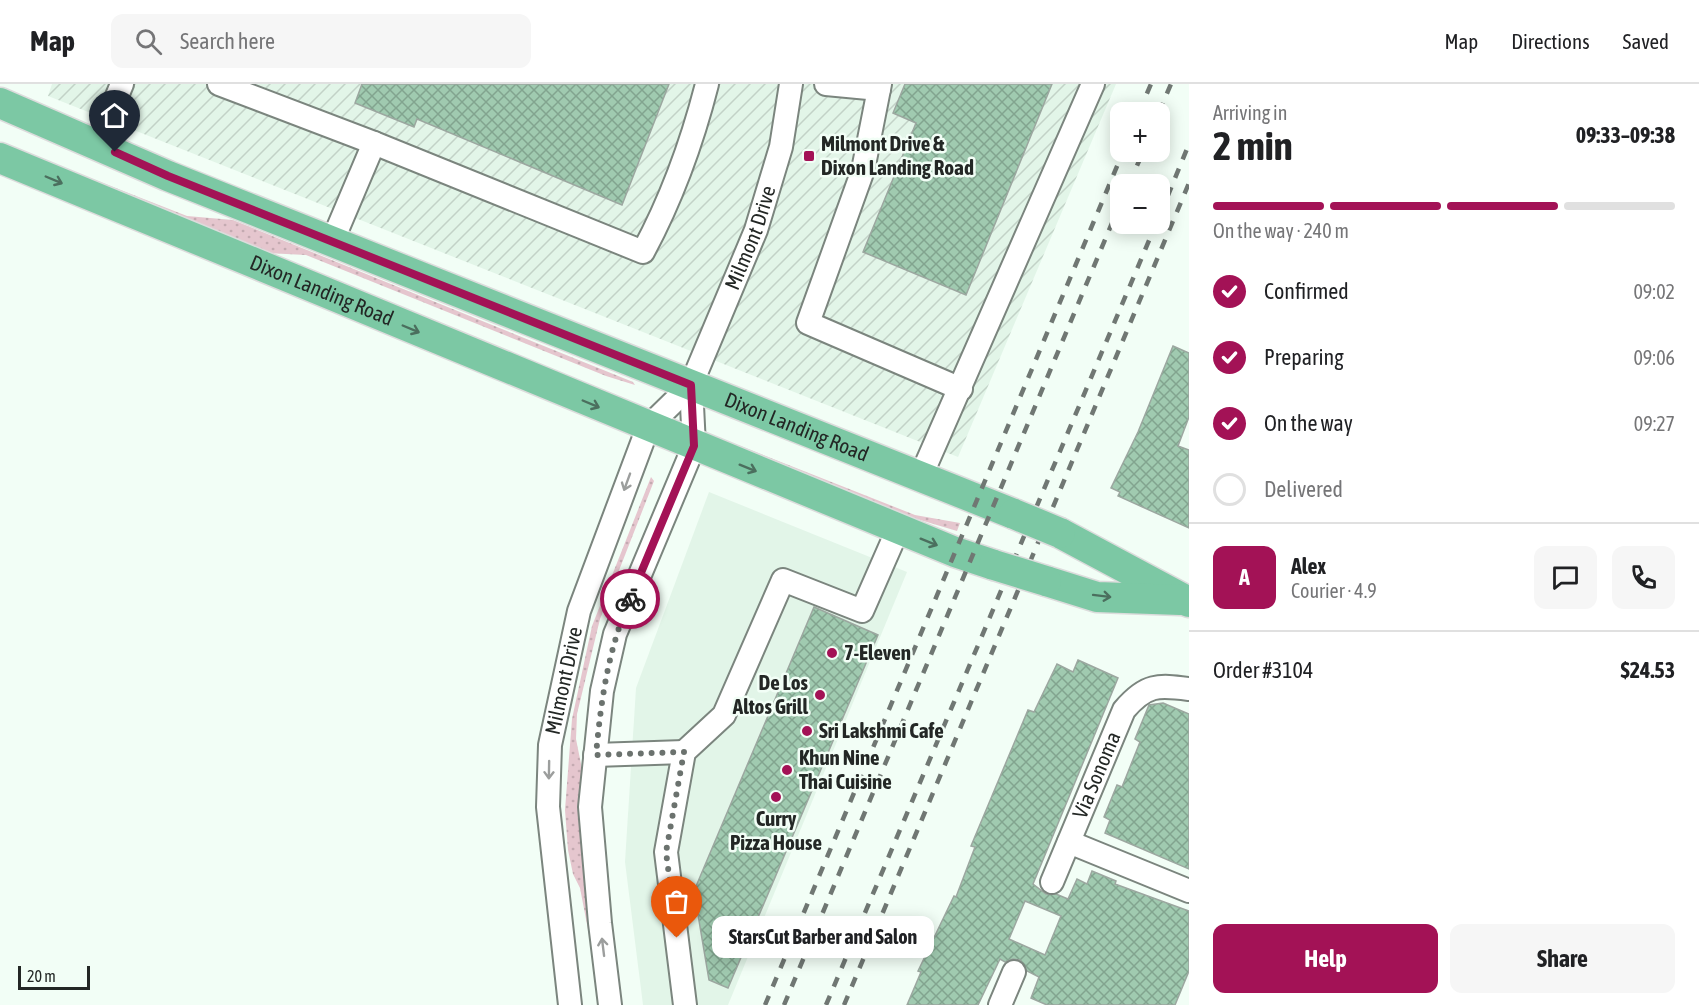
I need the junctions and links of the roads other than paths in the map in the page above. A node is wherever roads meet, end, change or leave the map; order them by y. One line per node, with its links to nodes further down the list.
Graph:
1 (122, 84): 10 (street)
2 (219, 84): 9 (street)
3 (707, 84): 9 (street)
4 (791, 84): 13 (street, Milmont Drive)
5 (826, 84): 7 (street)
6 (1093, 84): 14 (street)
7 (879, 87): 14 (street)
8 (0, 103): 10 (main road, Dixon Landing Road)
9 (374, 143): 12 (street)
10 (97, 144): 12 (main road, Dixon Landing Road)
11 (0, 158): 15 (main road, Dixon Landing Road, one-way to 15)
12 (332, 242): 13 (main road, Dixon Landing Road)
13 (691, 385): 15 (street, Milmont Drive); 16 (street, Milmont Drive); 17 (main road, Dixon Landing Road)
14 (961, 389): 17 (street)
15 (648, 427): 16 (main road, Dixon Landing Road); 27 (street, Milmont Drive, one-way to 27)
16 (694, 446): 18 (main road, Dixon Landing Road, one-way to 18); 22 (street, Milmont Drive)
17 (921, 476): 19 (main road, Dixon Landing Road, bridge)
18 (898, 529): 19 (main road, Dixon Landing Road, one-way to 19, bridge); 21 (street)
19 (1187, 601)
20 (1189, 689): 23 (street, Via Sonoma)
21 (684, 752): 22 (street); 29 (street)
22 (596, 755): 28 (street, Milmont Drive, one-way to 22)
23 (1069, 842): 24 (street, Via Sonoma); 25 (street)
24 (1052, 882)
25 (1189, 891)
26 (1014, 972): 30 (street)
27 (570, 1005)
28 (610, 1005)
29 (685, 1005)
30 (1000, 1005)

